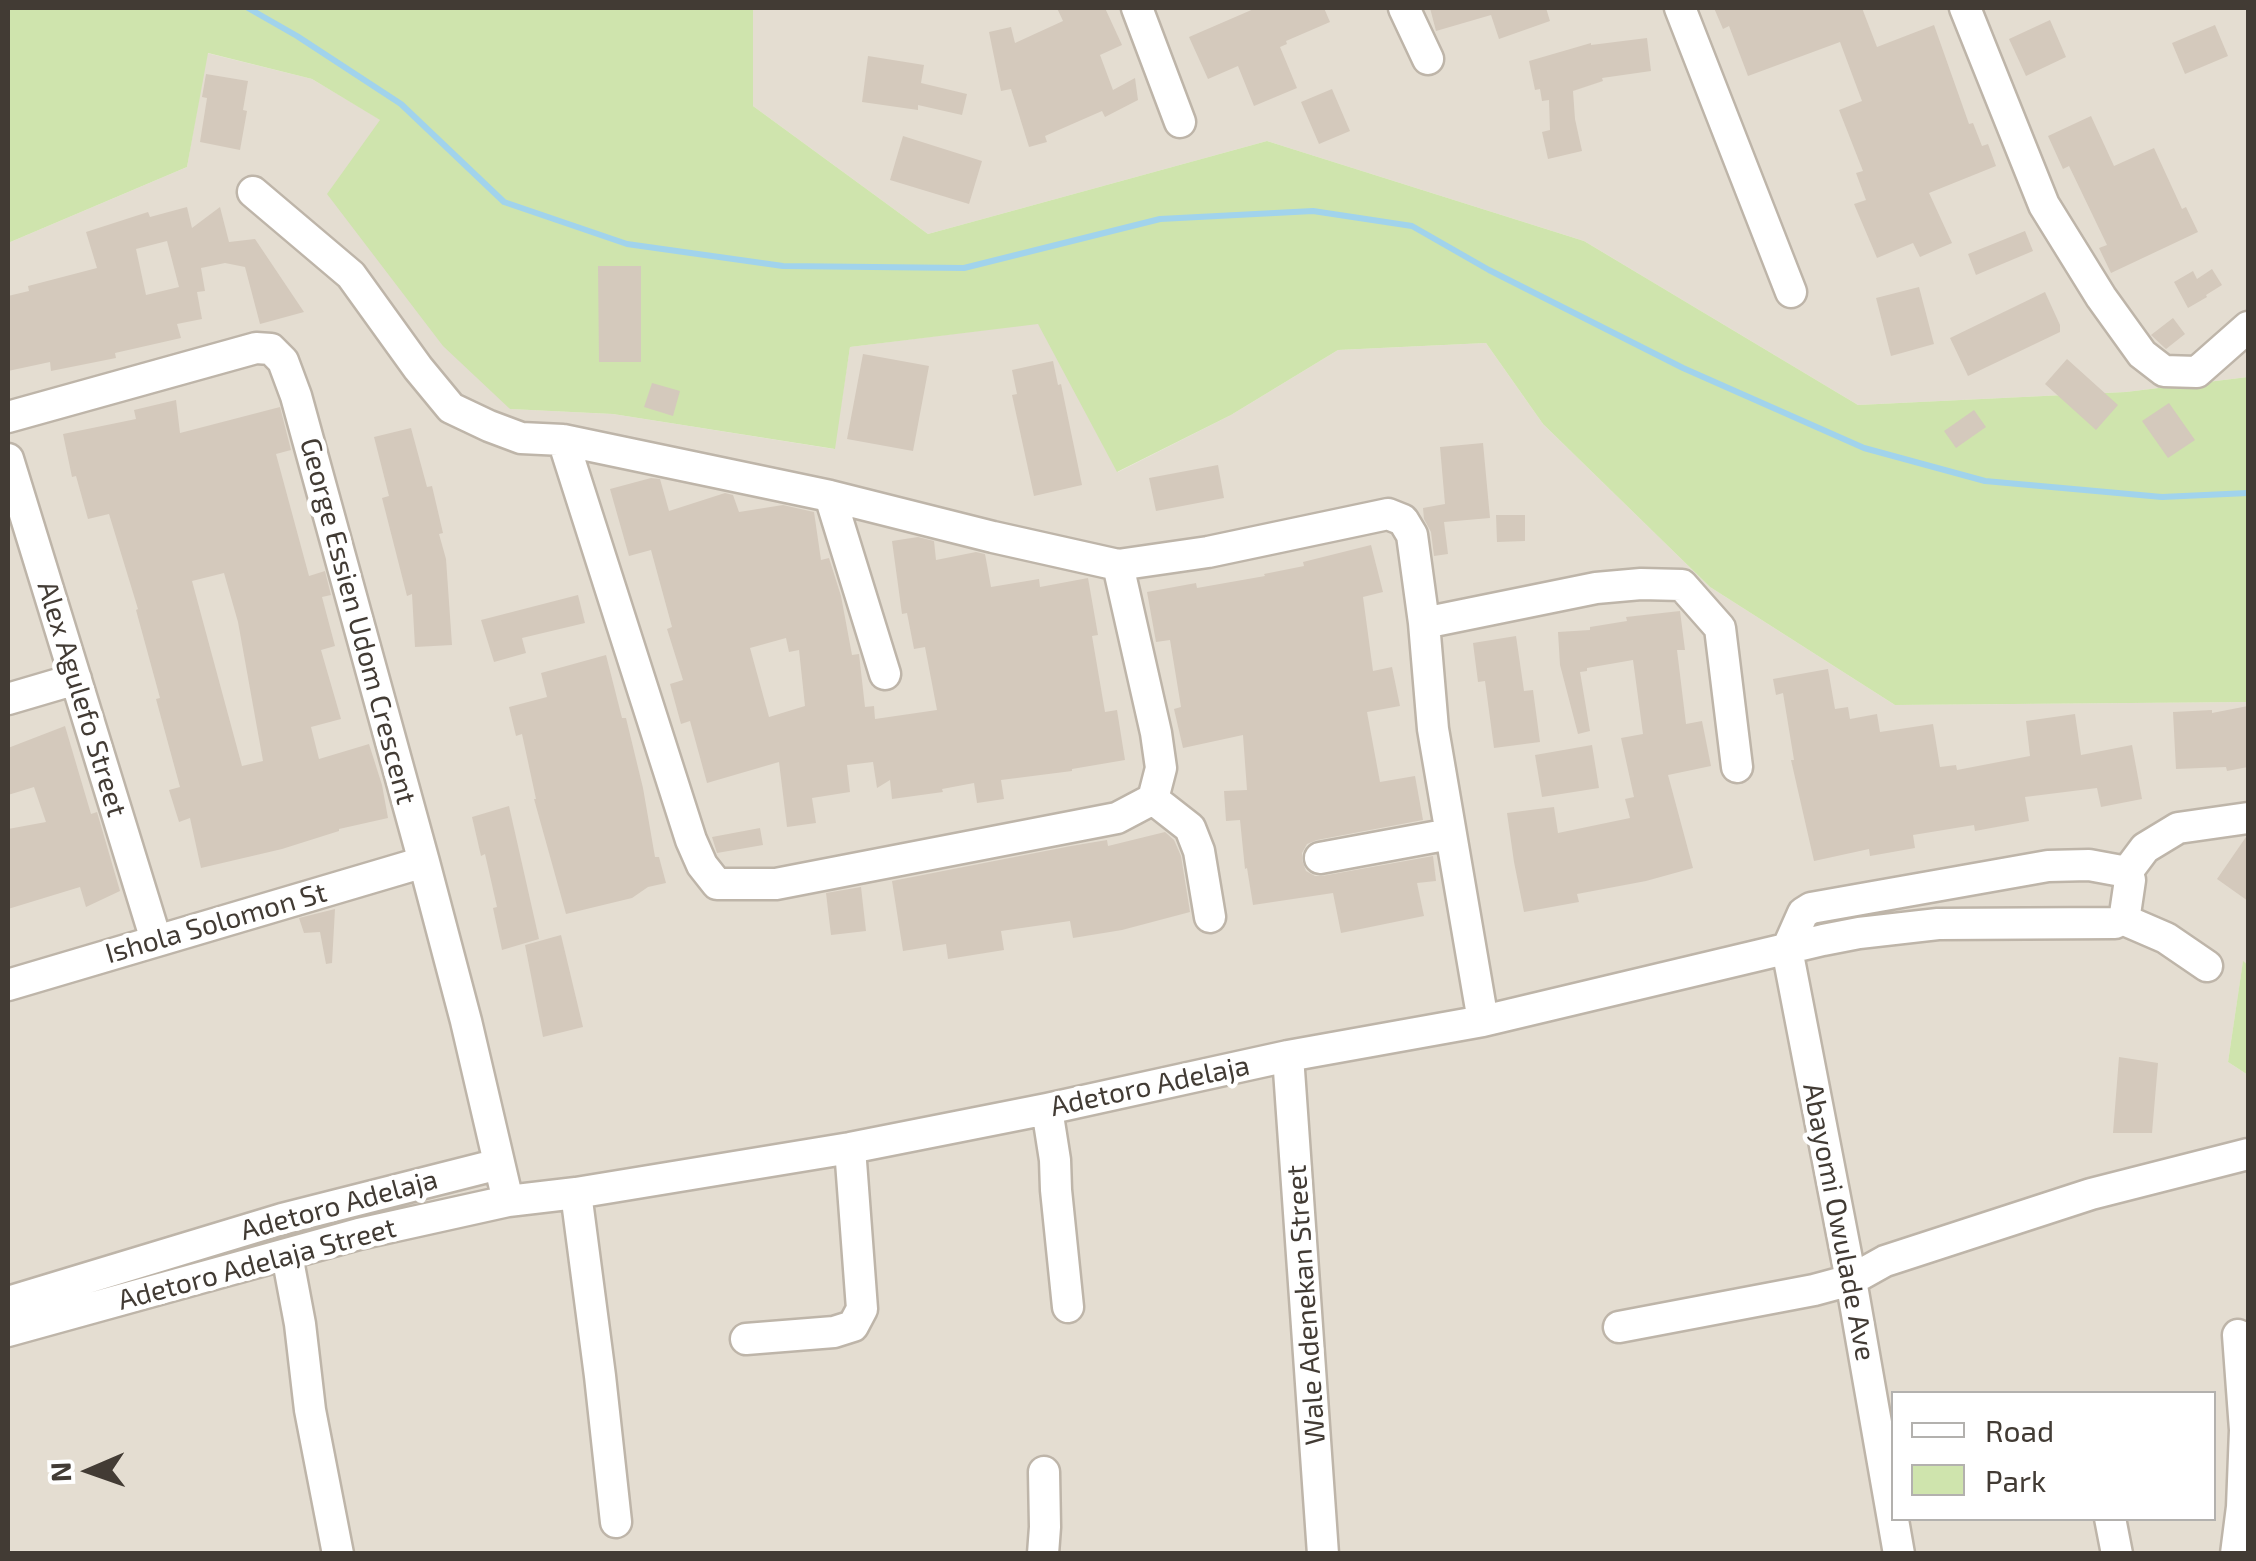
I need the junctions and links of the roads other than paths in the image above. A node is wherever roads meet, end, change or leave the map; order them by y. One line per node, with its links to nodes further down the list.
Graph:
1 (1138, 8): 6 (street)
2 (1404, 8): 5 (street)
3 (1680, 8): 8 (street)
4 (1965, 8): 9 (street)
5 (1428, 60)
6 (1180, 122)
7 (253, 192): 11 (street)
8 (1791, 292)
9 (2248, 326)
10 (8, 417): 24 (street, George Essien Udom Crescent)
11 (564, 440): 13 (street); 20 (street)
12 (8, 459): 17 (street, Alex Agulefo Street)
13 (830, 496): 14 (street); 16 (street)
14 (1118, 564): 15 (street); 20 (street)
15 (1424, 624): 19 (street); 22 (street)
16 (885, 674)
17 (76, 679): 18 (street); 28 (street, Alex Agulefo Street)
18 (8, 699)
19 (1737, 767)
20 (1153, 799): 26 (street)
21 (2248, 818): 25 (street)
22 (1450, 834): 23 (street); 32 (street)
23 (1320, 858)
24 (424, 862): 28 (street, Ishola Solomon St); 37 (street, George Essien Udom Crescent)
25 (2128, 872): 27 (street); 29 (street)
26 (1210, 917)
27 (2122, 918): 29 (street, Adetoro Adelaja); 30 (street)
28 (156, 940): 31 (street, Ishola Solomon St)
29 (1788, 949): 32 (street, Adetoro Adelaja); 41 (street, Abayomi Owulade Ave)
30 (2207, 966)
31 (8, 985)
32 (1483, 1021): 33 (street, Adetoro Adelaja)
33 (1288, 1056): 34 (street, Adetoro Adelaja); 55 (street, Wale Adenekan Street)
34 (1048, 1109): 35 (street, Adetoro Adelaja); 43 (street)
35 (850, 1148): 38 (street, Adetoro Adelaja); 47 (street)
36 (2248, 1154): 41 (street)
37 (498, 1164): 39 (street, George Essien Udom Crescent); 42 (street, Adetoro Adelaja)
38 (576, 1193): 39 (street, Adetoro Adelaja); 52 (street)
39 (508, 1201): 40 (street, Adetoro Adelaja Street)
40 (287, 1255): 45 (street, Adetoro Adelaja Street); 53 (street)
41 (1851, 1280): 44 (street); 49 (street, Abayomi Owulade Ave)
42 (8, 1302)
43 (1068, 1307)
44 (1619, 1326)
45 (8, 1332)
46 (2238, 1335): 58 (street)
47 (746, 1340)
48 (1044, 1472): 54 (street)
49 (1891, 1513)
50 (1892, 1521): 56 (street, Abayomi Owulade Ave)
51 (2111, 1521): 57 (street)
52 (616, 1522)
53 (338, 1554)
54 (1043, 1554)
55 (1323, 1554)
56 (1898, 1554)
57 (2117, 1554)
58 (2236, 1554)

